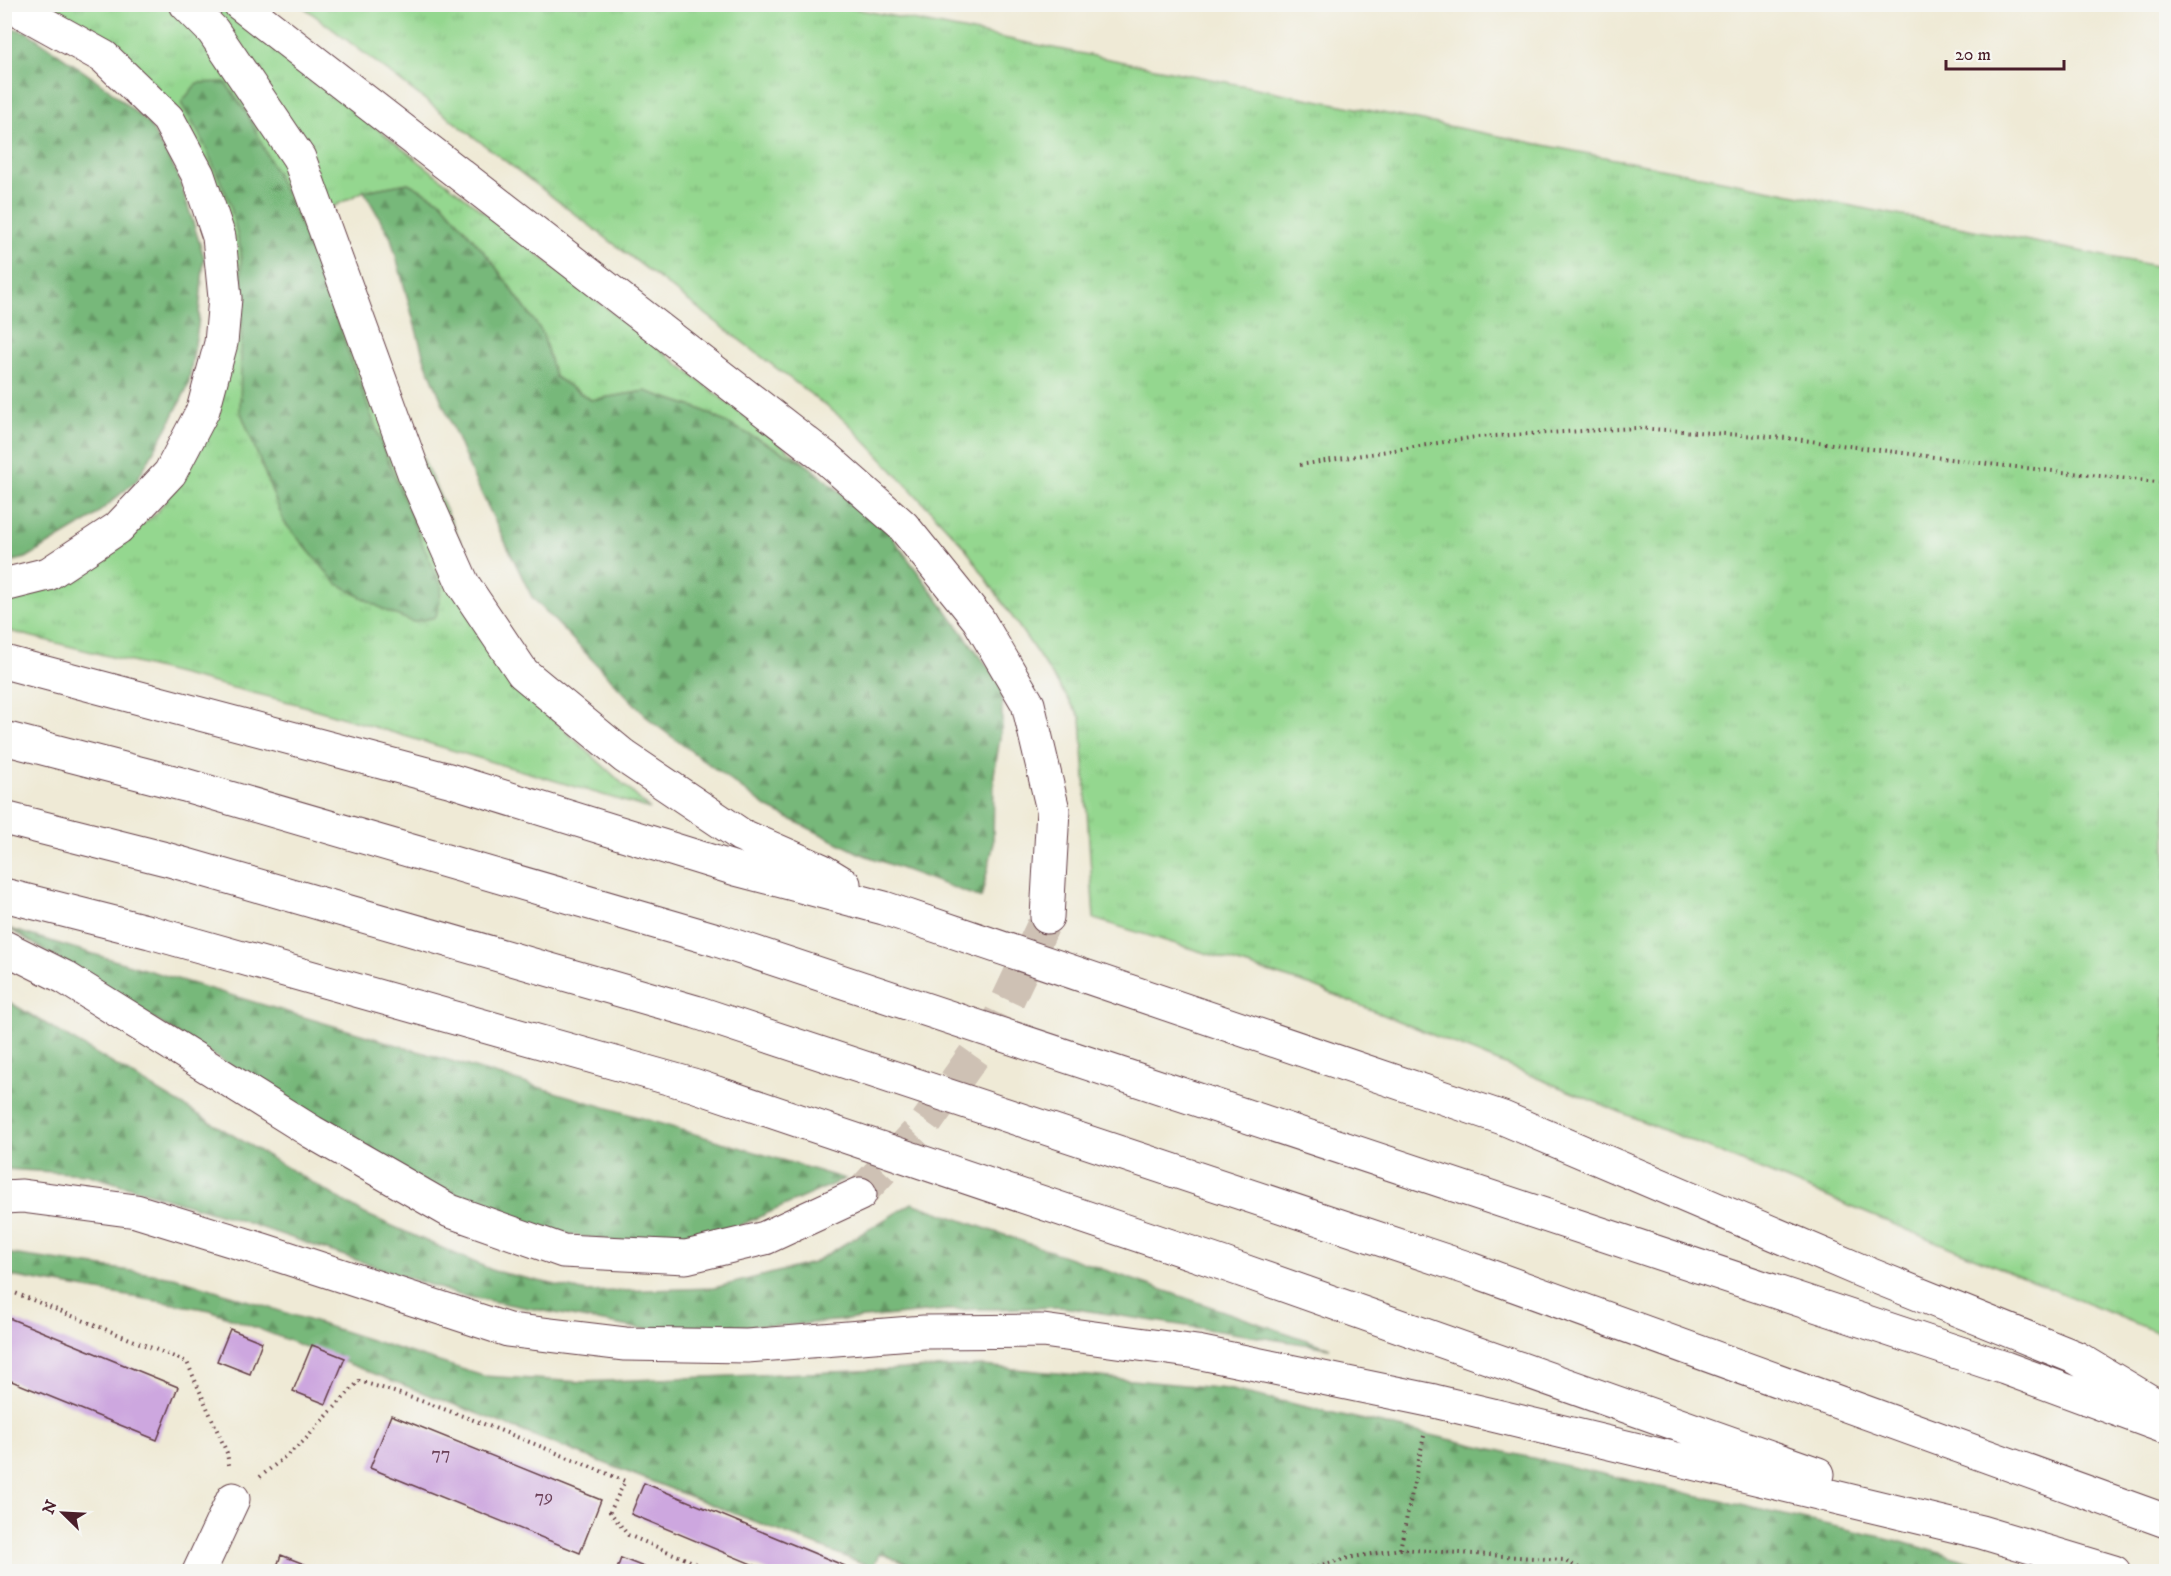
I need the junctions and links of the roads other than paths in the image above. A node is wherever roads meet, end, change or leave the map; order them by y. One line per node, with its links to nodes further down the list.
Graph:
1 (186, 4): 9 (main road)
2 (240, 4): 10 (main road)
3 (4, 6): 4 (main road)
4 (4, 585)
5 (4, 662): 9 (main road)
6 (4, 738): 15 (main road)
7 (4, 818): 17 (main road)
8 (4, 895): 18 (main road)
9 (884, 908): 14 (main road)
10 (1047, 917)
11 (4, 947): 12 (main road)
12 (860, 1194)
13 (4, 1197): 18 (main road)
14 (2166, 1411)
15 (2166, 1427)
16 (233, 1499): 19 (main road)
17 (2166, 1521)
18 (1981, 1532): 20 (main road)
19 (199, 1572)
20 (2114, 1572)

